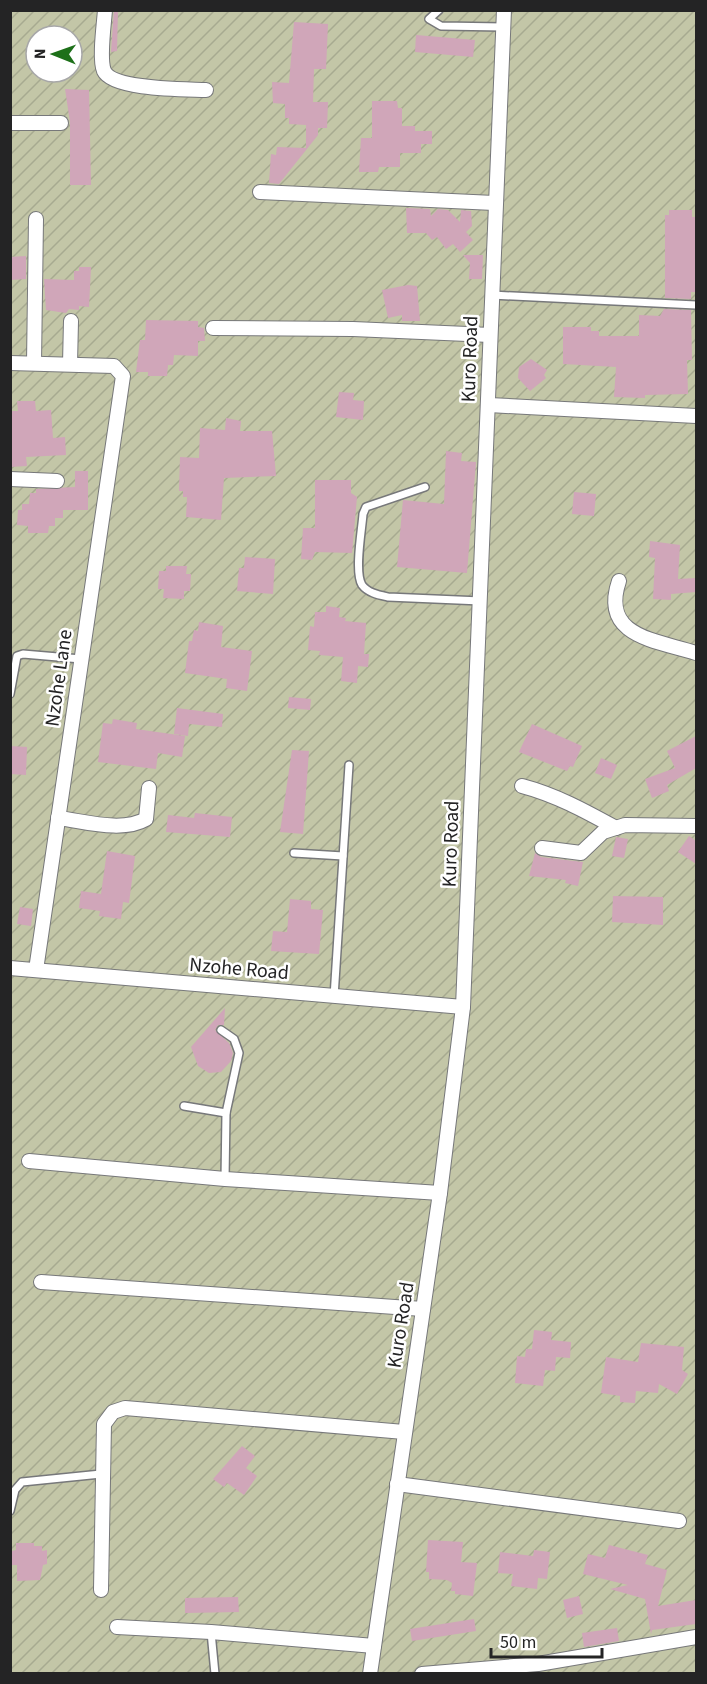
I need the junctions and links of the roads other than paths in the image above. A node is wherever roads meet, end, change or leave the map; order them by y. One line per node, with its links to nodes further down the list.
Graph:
1 (105, 10): 5 (street)
2 (439, 10): 4 (lane)
3 (504, 10): 4 (street, Kuro Road)
4 (503, 27): 9 (street, Kuro Road)
5 (206, 90)
6 (10, 123): 7 (street)
7 (61, 123)
8 (260, 192): 9 (street)
9 (494, 203): 11 (street, Kuro Road)
10 (36, 219): 17 (street)
11 (492, 295): 12 (lane); 15 (street, Kuro Road)
12 (696, 305)
13 (71, 321): 18 (street)
14 (213, 328): 15 (street)
15 (490, 335): 19 (street, Kuro Road)
16 (10, 363): 17 (street)
17 (34, 363): 18 (street)
18 (70, 364): 27 (street, Nzohe Lane)
19 (489, 405): 20 (street); 25 (street, Kuro Road)
20 (696, 416)
21 (10, 479): 22 (street)
22 (57, 481)
23 (424, 487): 25 (lane)
24 (619, 580): 26 (street)
25 (481, 601): 41 (street, Kuro Road)
26 (696, 653)
27 (81, 659): 28 (lane); 32 (street, Nzohe Lane)
28 (10, 694)
29 (349, 765): 37 (lane)
30 (522, 786): 34 (street)
31 (149, 788): 32 (street)
32 (58, 818): 39 (street, Nzohe Lane)
33 (696, 826): 34 (street)
34 (616, 828): 35 (street)
35 (542, 848)
36 (294, 853): 37 (lane)
37 (343, 855): 40 (lane)
38 (10, 968): 39 (street, Nzohe Road)
39 (36, 970): 40 (street, Nzohe Road)
40 (334, 997): 41 (street, Nzohe Road)
41 (463, 1007): 47 (street, Kuro Road)
42 (221, 1030): 44 (lane)
43 (184, 1106): 44 (lane)
44 (226, 1113): 46 (lane)
45 (29, 1161): 46 (street)
46 (225, 1179): 47 (street)
47 (440, 1193): 49 (street, Kuro Road)
48 (41, 1282): 49 (street)
49 (423, 1309): 50 (street, Kuro Road)
50 (404, 1432): 51 (street); 52 (street, Kuro Road)
51 (101, 1474): 53 (lane); 55 (street)
52 (397, 1484): 54 (street); 59 (street, Kuro Road)
53 (10, 1511)
54 (679, 1521)
55 (101, 1590)
56 (117, 1627): 57 (street)
57 (211, 1632): 59 (street); 60 (lane)
58 (696, 1637): 62 (street)
59 (374, 1646): 61 (street, Kuro Road)
60 (215, 1674)
61 (370, 1674)
62 (422, 1674)

